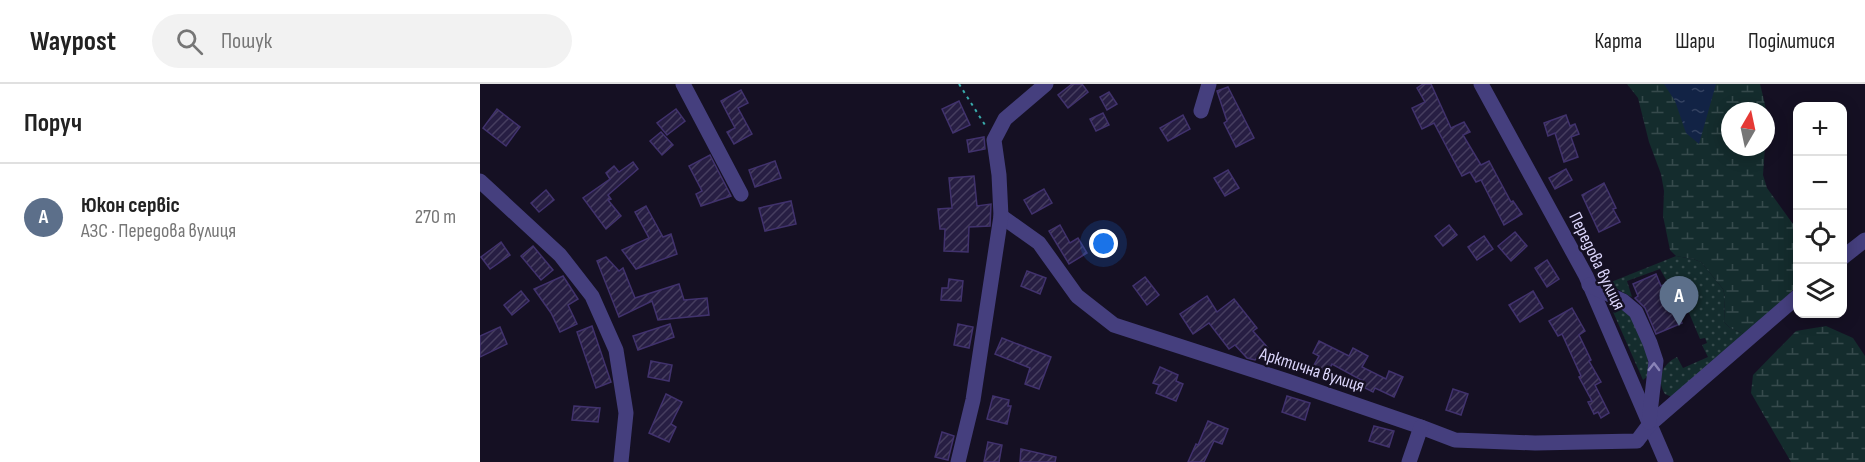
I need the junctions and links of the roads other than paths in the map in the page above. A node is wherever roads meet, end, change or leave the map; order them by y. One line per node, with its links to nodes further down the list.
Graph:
1 (682, 84): 7 (street)
2 (1046, 84): 8 (street)
3 (1209, 84): 5 (street)
4 (1481, 84): 11 (street, Передова вулиця)
5 (1201, 111)
6 (480, 181): 15 (street)
7 (741, 194)
8 (1001, 216): 14 (street, Арктична вулиця); 16 (street)
9 (1865, 240): 10 (street)
10 (1847, 254)
11 (1589, 285): 13 (street, Передова вулиця); 13 (street, one-way to 11)
12 (1793, 299): 13 (street)
13 (1649, 424): 14 (street, Арктична вулиця); 18 (street, Передова вулиця)
14 (1422, 427): 17 (street)
15 (621, 462)
16 (958, 462)
17 (1409, 462)
18 (1666, 462)

